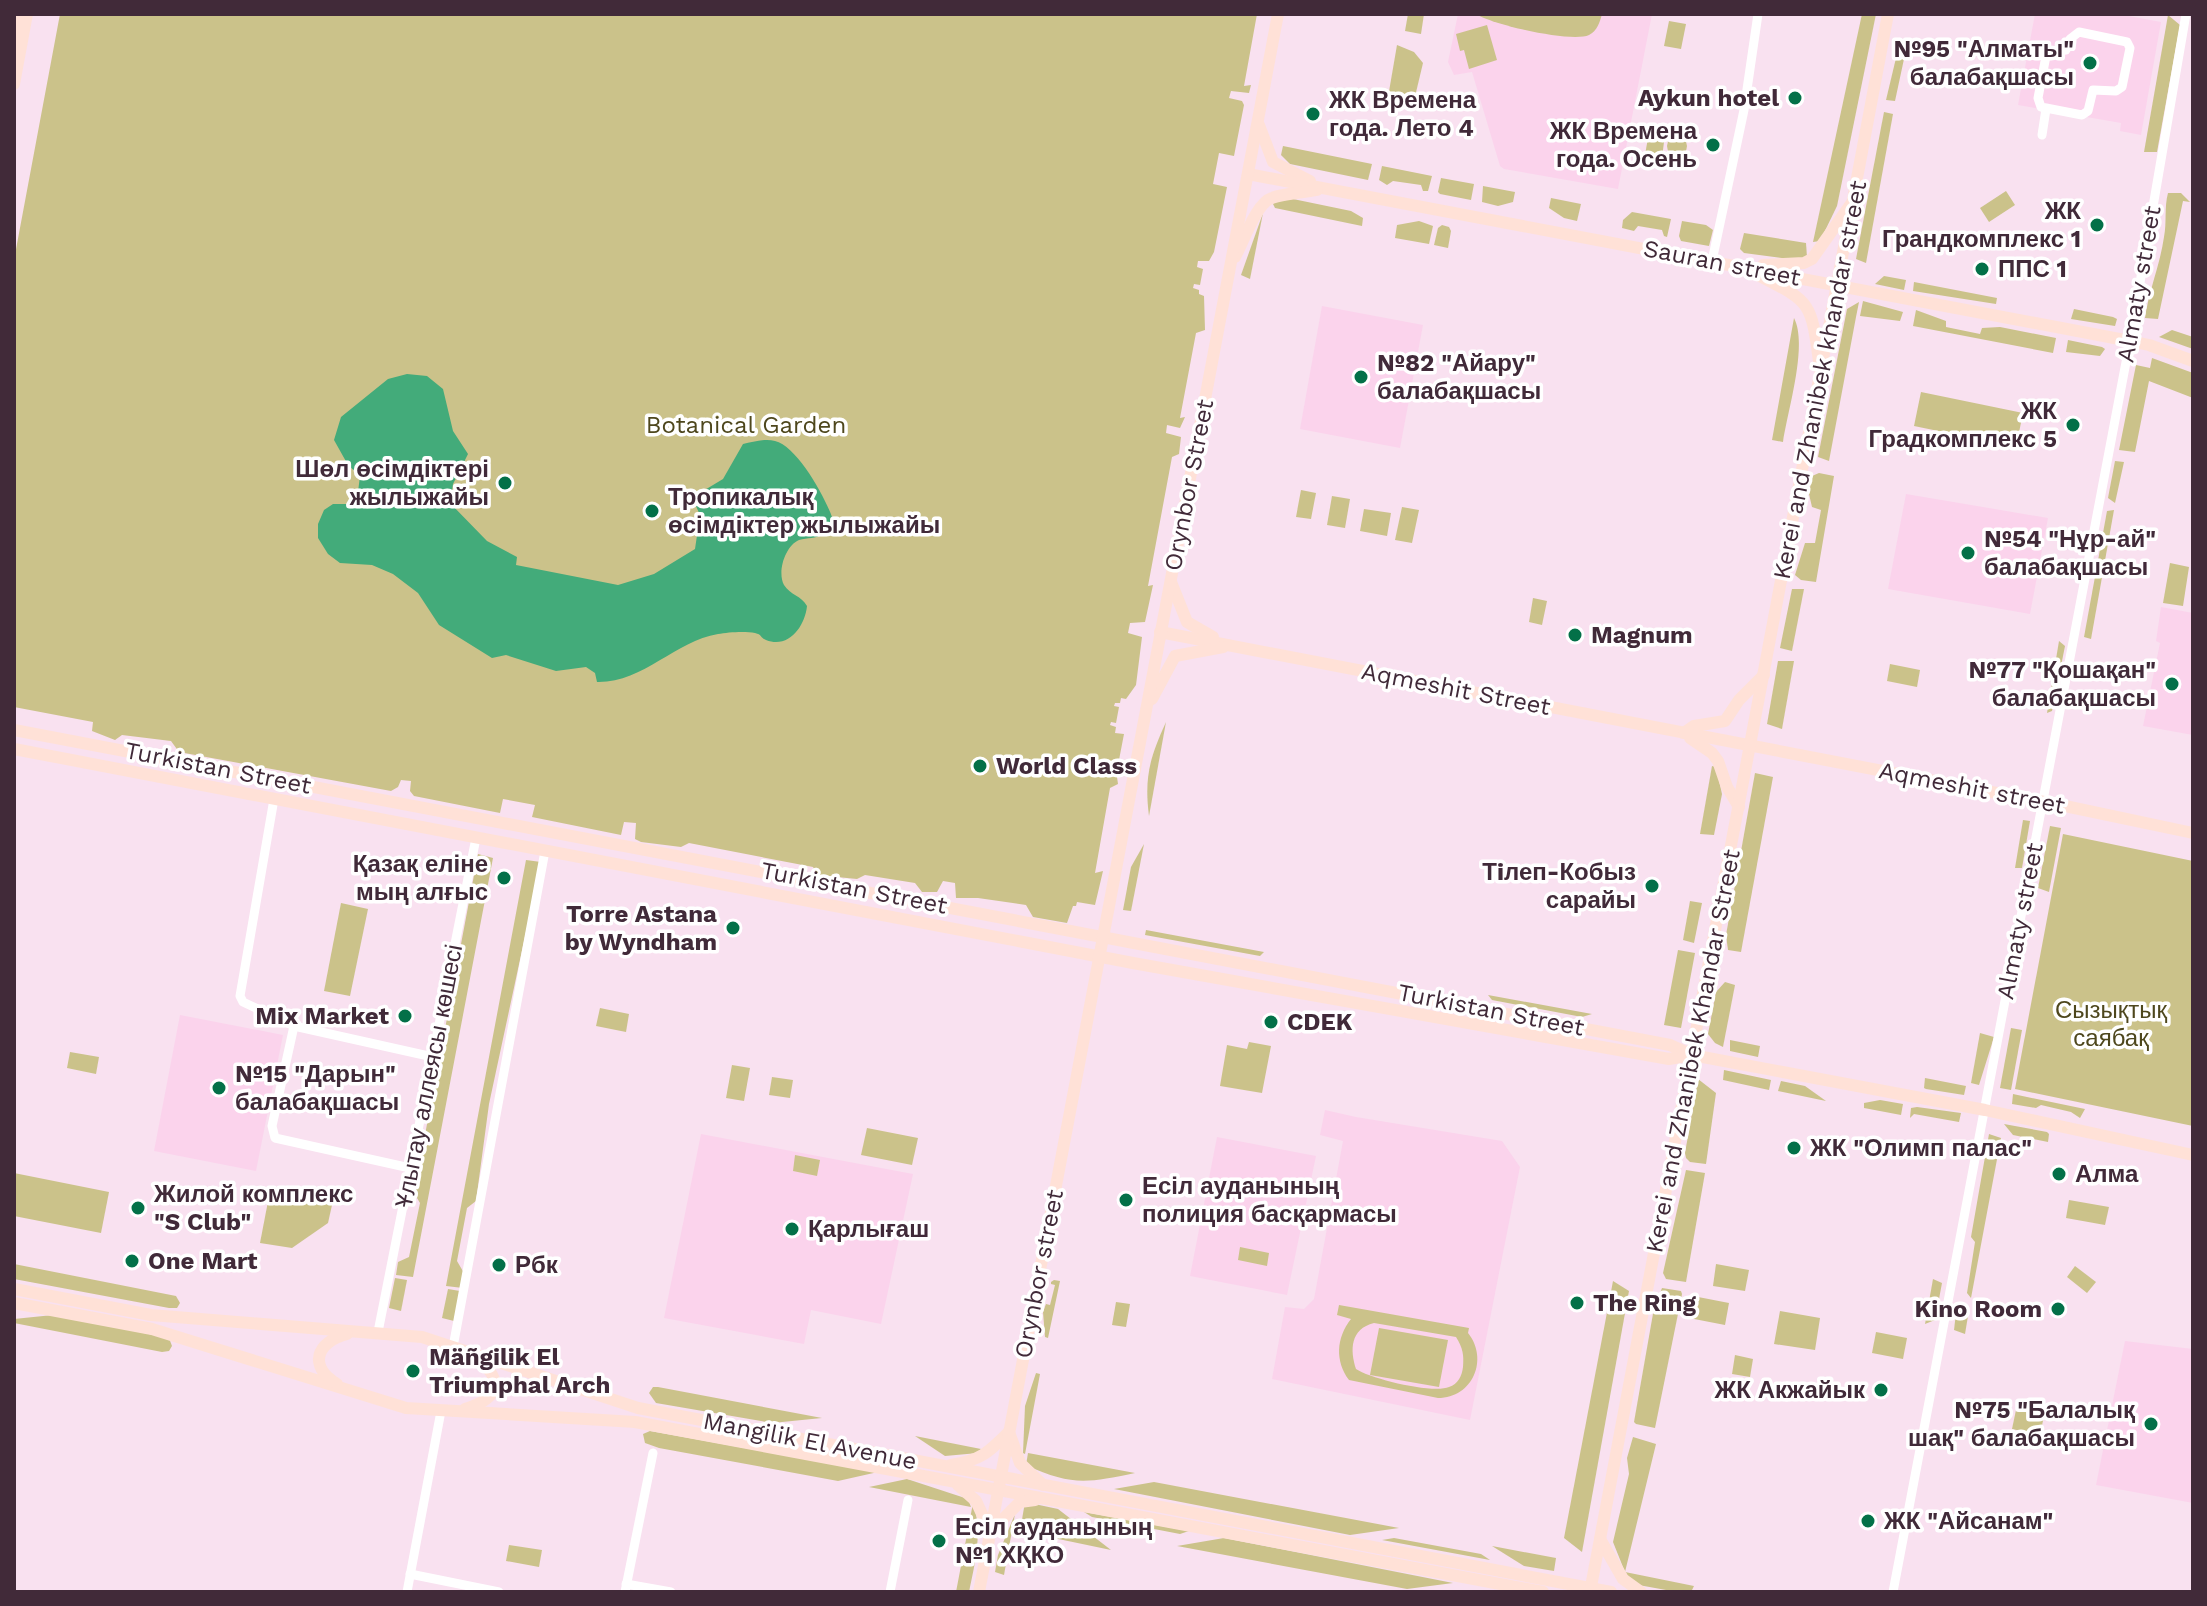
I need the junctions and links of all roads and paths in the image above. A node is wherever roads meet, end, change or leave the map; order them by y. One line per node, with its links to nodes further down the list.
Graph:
1 (17, 14): 7 (main road)
2 (27, 14): 7 (main road)
3 (1278, 14): 10 (main road, Orynbor Street)
4 (1758, 14): 15 (street)
5 (1888, 14): 14 (main road, Kerei and Zhanibek khandar street)
6 (2186, 14): 19 (street, Almaty street)
7 (21, 49): 8 (main road)
8 (14, 84)
9 (2046, 109): 9 (street); 11 (street)
10 (1258, 122): 12 (main road, Orynbor Street); 13 (main road)
11 (2042, 135)
12 (1248, 174): 13 (main road, Sauran street); 17 (main road, Orynbor Street)
13 (1328, 189): 15 (main road, Sauran street); 17 (main road)
14 (1854, 199): 16 (main road); 18 (main road, Kerei and Zhanibek khandar street)
15 (1712, 261): 16 (main road, Sauran street)
16 (1740, 266): 18 (main road, Sauran street); 21 (main road)
17 (1230, 267): 22 (main road, Orynbor Street)
18 (1837, 285): 19 (main road, Sauran street); 21 (main road, Kerei and Zhanibek khandar street)
19 (2130, 341): 20 (main road, Sauran street); 32 (street, Almaty street)
20 (2193, 361)
21 (1820, 373): 25 (main road, Kerei and Zhanibek khandar street)
22 (1171, 582): 23 (main road, Orynbor Street); 24 (main road)
23 (1160, 632): 24 (main road, Aqmeshit Street); 26 (main road, Orynbor Street)
24 (1230, 646): 26 (main road); 28 (main road, Aqmeshit Street)
25 (1764, 675): 28 (main road); 29 (main road, Kerei and Zhanibek khandar street)
26 (1147, 709): 43 (main road, Orynbor Street)
27 (14, 730): 34 (main road, Turkistan Street)
28 (1684, 733): 29 (main road, Aqmeshit Street); 33 (main road)
29 (1751, 746): 32 (main road, Aqmeshit street); 33 (main road, Kerei and Zhanibek Khandar Street)
30 (14, 749): 31 (main road, Turkistan Street)
31 (274, 799): 37 (main road, Turkistan Street); 45 (street)
32 (2043, 802): 36 (main road, Aqmeshit street); 48 (street, Almaty street)
33 (1739, 807): 46 (main road, Kerei and Zhanibek Khandar Street)
34 (488, 819): 35 (main road, Turkistan Street); 37 (main road)
35 (547, 830): 38 (main road); 39 (main road, Turkistan Street)
36 (2193, 833)
37 (476, 838): 38 (main road, Turkistan Street); 47 (street, Ұлытау аллеясы көшесі)
38 (540, 850): 41 (main road, Turkistan Street); 55 (street)
39 (789, 876): 40 (main road, Turkistan Street); 41 (main road)
40 (847, 887): 42 (main road); 43 (main road, Turkistan Street)
41 (786, 897): 42 (main road, Turkistan Street)
42 (847, 908): 44 (main road, Turkistan Street)
43 (1104, 936): 44 (main road, Orynbor Street); 46 (main road, Turkistan Street)
44 (1100, 956): 46 (main road, Turkistan Street); 60 (main road, Orynbor street)
45 (294, 1026): 47 (street); 50 (street)
46 (1692, 1055): 48 (main road, Turkistan Street); 69 (main road, Kerei and Zhanibek Khandar Street)
47 (433, 1057): 50 (street, Ұлытау аллеясы көшесі)
48 (1985, 1110): 49 (main road, Turkistan Street); 81 (street, Almaty street)
49 (2193, 1155)
50 (410, 1168): 53 (street, Ұлытау аллеясы көшесі)
51 (14, 1289): 54 (main road, Mangilik El Avenue)
52 (14, 1303): 57 (main road, Mangilik El Avenue)
53 (378, 1332): 54 (main road, Mangilik El Avenue); 55 (main road, Mangilik El Avenue)
54 (354, 1333): 57 (main road)
55 (453, 1347): 56 (main road, Mangilik El Avenue)
56 (473, 1355): 59 (main road); 62 (main road, Mangilik El Avenue)
57 (368, 1398): 58 (main road, Mangilik El Avenue)
58 (441, 1411): 59 (main road, Mangilik El Avenue); 70 (street)
59 (458, 1412): 64 (main road, Mangilik El Avenue)
60 (1009, 1432): 62 (main road); 63 (main road, Orynbor street); 66 (main road)
61 (653, 1453): 71 (street)
62 (944, 1466): 63 (main road, Mangilik El Avenue)
63 (1001, 1477): 65 (main road, Orynbor street); 66 (main road, Mangilik El Avenue)
64 (944, 1480): 65 (main road, Mangilik El Avenue); 68 (main road)
65 (998, 1490): 66 (main road, Mangilik El Avenue); 68 (main road, Orynbor street)
66 (1042, 1492): 68 (main road); 72 (main road, Mangilik El Avenue); 78 (main road, Mangilik El Avenue)
67 (908, 1500): 76 (street)
68 (990, 1532): 77 (main road, Orynbor street)
69 (1600, 1539): 72 (main road, Kerei and Zhanibek Khandar Street); 80 (main road)
70 (410, 1574): 73 (street); 74 (street)
71 (626, 1588): 75 (street)
72 (1590, 1590): 79 (main road, Mangilik El Avenue)
73 (407, 1592)
74 (499, 1592)
75 (671, 1592)
76 (890, 1592)
77 (979, 1592)
78 (1543, 1592)
79 (1611, 1592)
80 (1641, 1592)
81 (1893, 1592)

